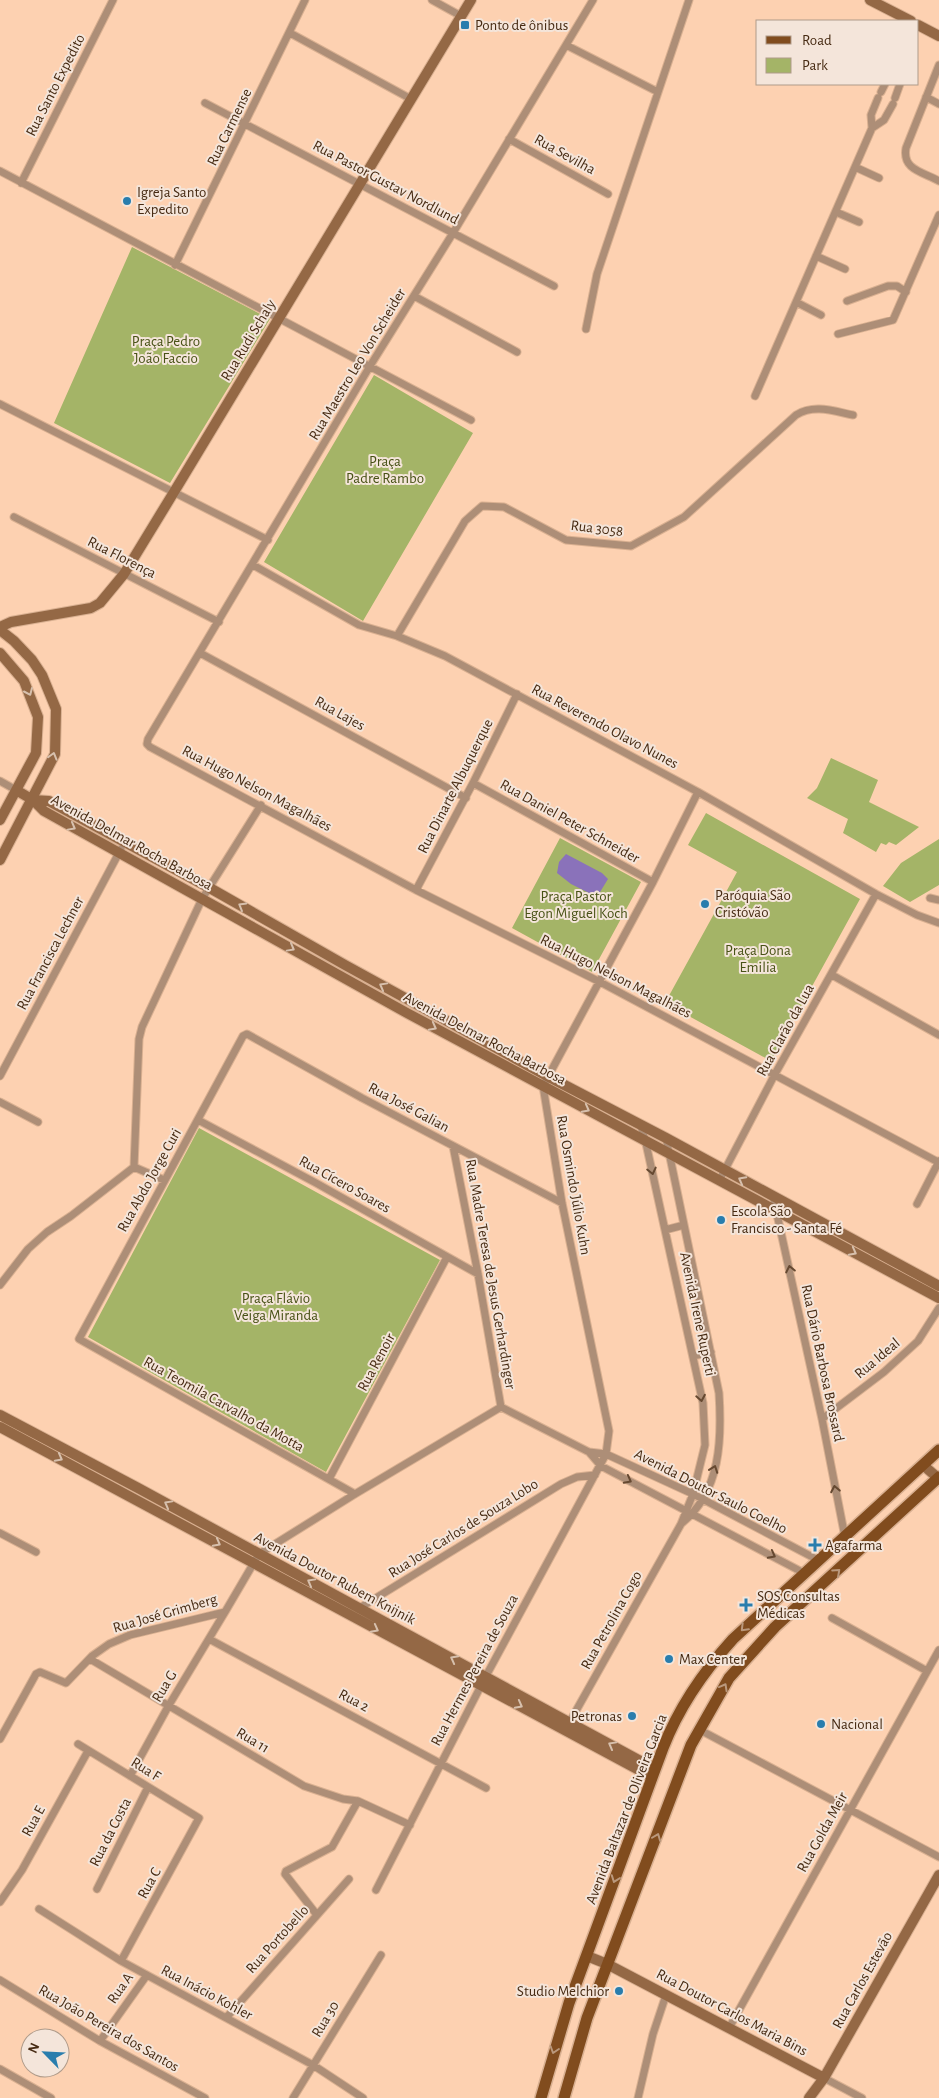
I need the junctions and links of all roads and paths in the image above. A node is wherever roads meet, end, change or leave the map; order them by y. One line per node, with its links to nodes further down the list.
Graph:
1 (113, 0): 29 (street, Rua Santo Expedito)
2 (306, 0): 11 (street, Rua Carmense)
3 (432, 0): 8 (street)
4 (471, 0): 8 (street, Rua Rudi Schaly)
5 (593, 0): 13 (street, Rua Maestro Leo Von Scheider)
6 (689, 0): 17 (street)
7 (870, 0): 9 (street)
8 (461, 16): 19 (street, Rua Rudi Schaly)
9 (909, 20)
10 (919, 26): 12 (street)
11 (290, 33): 19 (street); 22 (street, Rua Carmense)
12 (939, 36)
13 (566, 45): 17 (street); 24 (street, Rua Maestro Leo Von Scheider)
14 (939, 65): 18 (street)
15 (885, 85): 23 (street)
16 (900, 85): 23 (street)
17 (658, 92): 46 (street)
18 (926, 97): 21 (street); 28 (street)
19 (411, 99): 30 (street, Rua Rudi Schaly)
20 (205, 102): 22 (street, Rua Pastor Gustav Nordlund)
21 (939, 104)
22 (246, 124): 30 (street, Rua Pastor Gustav Nordlund); 37 (street, Rua Carmense)
23 (872, 128): 25 (street)
24 (509, 139): 31 (street, Rua Sevilha); 35 (street, Rua Maestro Leo Von Scheider)
25 (855, 167): 27 (street); 32 (street)
26 (0, 171): 29 (street)
27 (879, 178)
28 (939, 181)
29 (21, 183): 37 (street)
30 (359, 184): 35 (street, Rua Pastor Gustav Nordlund); 45 (street, Rua Rudi Schaly)
31 (608, 194)
32 (836, 212): 34 (street); 36 (street)
33 (939, 215): 40 (street)
34 (860, 222)
35 (453, 233): 39 (street, Rua Pastor Gustav Nordlund); 41 (street, Rua Maestro Leo Von Scheider)
36 (816, 256): 38 (street); 43 (street)
37 (175, 266): 45 (street)
38 (845, 269)
39 (554, 286)
40 (906, 292): 42 (street); 47 (street)
41 (414, 296): 48 (street); 49 (street, Rua Maestro Leo Von Scheider)
42 (847, 301)
43 (796, 302): 44 (street); 50 (street)
44 (821, 314)
45 (278, 318): 49 (street); 54 (street, Rua Rudi Schaly)
46 (586, 329)
47 (838, 334)
48 (516, 352)
49 (370, 366): 53 (street); 56 (street, Rua Maestro Leo Von Scheider)
50 (755, 396)
51 (0, 404): 54 (street)
52 (853, 415): 61 (street, Rua 3058)
53 (471, 420)
54 (174, 492): 56 (street); 58 (street, Rua Rudi Schaly)
55 (14, 517): 58 (street, Rua Florença)
56 (268, 540): 57 (street, Rua Maestro Leo Von Scheider)
57 (253, 565): 59 (street, Rua Maestro Leo Von Scheider); 61 (street, Rua Reverendo Olavo Nunes)
58 (124, 574): 59 (street, Rua Florença); 60 (street, Rua Rudi Schaly)
59 (219, 622): 63 (street, Rua Maestro Leo Von Scheider)
60 (0, 629): 71 (street, one-way to 60)
61 (397, 636): 64 (street, Rua Reverendo Olavo Nunes)
62 (0, 653): 68 (street, one-way to 68)
63 (200, 653): 65 (street, Rua Maestro Leo Von Scheider); 70 (street, Rua Lajes)
64 (517, 694): 67 (street, Rua Dinarte Albuquerque); 69 (street, Rua Reverendo Olavo Nunes)
65 (147, 744): 72 (street, Rua Hugo Nelson Magalhães)
66 (0, 781): 68 (street)
67 (474, 783): 70 (street, Rua Dinarte Albuquerque); 77 (street, Rua Daniel Peter Schneider)
68 (16, 790): 71 (street); 73 (street)
69 (698, 792): 77 (street); 80 (street, Rua Reverendo Olavo Nunes)
70 (466, 798): 79 (street, Rua Dinarte Albuquerque)
71 (33, 800): 74 (street, Avenida Delmar Rocha Barbosa); 75 (street, Avenida Delmar Rocha Barbosa, one-way to 75); 76 (street)
72 (261, 805): 78 (street); 79 (street, Rua Hugo Nelson Magalhães)
73 (0, 820)
74 (125, 842): 75 (street, Rua Francisca Lechner); 78 (street, Avenida Delmar Rocha Barbosa)
75 (119, 853): 81 (street, Avenida Delmar Rocha Barbosa); 90 (street, Rua Francisca Lechner)
76 (0, 860)
77 (653, 882): 86 (street)
78 (208, 887): 81 (street); 91 (street, Avenida Delmar Rocha Barbosa, one-way to 78)
79 (416, 890): 86 (street, Rua Hugo Nelson Magalhães)
80 (876, 894): 84 (street, Rua Reverendo Olavo Nunes); 85 (street, Rua Clarão da Lua)
81 (202, 898): 92 (street, Avenida Delmar Rocha Barbosa, one-way to 92); 102 (street)
82 (930, 898): 83 (street)
83 (939, 900)
84 (939, 923)
85 (832, 975): 88 (street); 89 (street, Rua Clarão da Lua)
86 (600, 982): 89 (street, Rua Hugo Nelson Magalhães); 91 (street)
87 (245, 1034): 94 (street, Rua Abdo Jorge Curi); 99 (street, Rua José Galian)
88 (939, 1035)
89 (775, 1074): 101 (street, Rua Hugo Nelson Magalhães); 103 (street, Rua Clarão da Lua)
90 (0, 1076)
91 (549, 1077): 92 (street); 96 (street, Avenida Delmar Rocha Barbosa)
92 (543, 1086): 98 (street, Avenida Delmar Rocha Barbosa, one-way to 98); 107 (street, Rua Osmindo Júlio Kuhn)
93 (0, 1102): 95 (street)
94 (198, 1120): 104 (street, Rua Abdo Jorge Curi); 112 (street, Rua Cícero Soares)
95 (38, 1122)
96 (640, 1124): 97 (street, Avenida Delmar Rocha Barbosa); 98 (street, Avenida Irene Ruperti)
97 (666, 1138): 100 (street, Avenida Irene Ruperti); 103 (street, Avenida Delmar Rocha Barbosa)
98 (645, 1140): 100 (street, Avenida Delmar Rocha Barbosa); 111 (street, Avenida Irene Ruperti, one-way to 111)
99 (453, 1146): 107 (street, Rua José Galian); 113 (street, Rua Madre Teresa de Jesus Gerhardinger)
100 (669, 1152): 105 (street, Avenida Delmar Rocha Barbosa); 110 (street, Avenida Irene Ruperti)
101 (939, 1162): 108 (street)
102 (134, 1167): 104 (street); 114 (street)
103 (724, 1170): 105 (street, Rua Clarão da Lua); 106 (street, Avenida Delmar Rocha Barbosa, one-way to 103)
104 (164, 1180): 118 (street, Rua Abdo Jorge Curi)
105 (719, 1181): 109 (street, Avenida Delmar Rocha Barbosa)
106 (773, 1196): 109 (street, Rua Dário Barbosa Brossard); 115 (street, Avenida Delmar Rocha Barbosa)
107 (562, 1203): 128 (street, Rua Osmindo Júlio Kuhn)
108 (917, 1204)
109 (778, 1213): 116 (street, Avenida Delmar Rocha Barbosa, one-way to 116); 123 (street, Rua Dário Barbosa Brossard, one-way to 109)
110 (684, 1226): 111 (street); 119 (street, Avenida Irene Ruperti)
111 (665, 1230): 120 (street, Avenida Irene Ruperti)
112 (447, 1257): 113 (street, Rua Cícero Soares); 133 (street, Rua Renoir)
113 (478, 1274): 121 (street, Rua Madre Teresa de Jesus Gerhardinger)
114 (0, 1285)
115 (939, 1286)
116 (939, 1298)
117 (939, 1308): 123 (street, Rua Ideal)
118 (79, 1339): 133 (street, Rua Teomila Carvalho da Motta)
119 (711, 1352): 120 (street); 138 (street, Avenida Irene Ruperti, one-way to 119)
120 (692, 1356): 136 (street, Avenida Irene Ruperti, one-way to 136)
121 (501, 1408): 127 (street, Avenida Doutor Saulo Coelho); 135 (street, Rua José Grimberg)
122 (0, 1415): 125 (street, Avenida Doutor Rubem Knijnik)
123 (822, 1419): 143 (street, Rua Dário Barbosa Brossard, one-way to 123)
124 (0, 1427): 125 (street, Avenida Doutor Rubem Knijnik)
125 (44, 1444): 134 (street, Avenida Doutor Rubem Knijnik); 137 (street, Avenida Doutor Rubem Knijnik, one-way to 137)
126 (939, 1450): 129 (main road, Avenida Baltazar de Oliveira Garcia)
127 (589, 1452): 128 (street, Avenida Doutor Saulo Coelho); 130 (street, Avenida Doutor Saulo Coelho)
128 (606, 1454): 130 (street, Rua Osmindo Júlio Kuhn); 136 (street, Avenida Doutor Saulo Coelho)
129 (923, 1465): 132 (street); 143 (main road, Avenida Baltazar de Oliveira Garcia)
130 (601, 1466): 131 (street, Rua Hermes Pereira de Souza); 139 (street, Avenida Doutor Saulo Coelho, one-way to 139)
131 (595, 1474): 148 (street, Rua José Carlos de Souza Lobo); 156 (street, Rua Hermes Pereira de Souza)
132 (939, 1478): 159 (main road, one-way to 132)
133 (329, 1479): 135 (street, Rua Teomila Carvalho da Motta)
134 (138, 1488): 137 (street); 145 (street, Avenida Doutor Rubem Knijnik, one-way to 134)
135 (355, 1494): 145 (street, Rua José Grimberg)
136 (693, 1494): 138 (street, Avenida Doutor Saulo Coelho); 139 (street, Avenida Irene Ruperti)
137 (133, 1498): 145 (street, Avenida Doutor Rubem Knijnik, one-way to 145)
138 (703, 1499): 140 (street, Avenida Irene Ruperti); 146 (street, Avenida Doutor Saulo Coelho)
139 (685, 1510): 140 (street, Avenida Doutor Saulo Coelho); 141 (street, Rua Petrolina Cogo)
140 (694, 1514): 141 (street, Rua Petrolina Cogo); 147 (street, Avenida Doutor Saulo Coelho, one-way to 147)
141 (681, 1524): 158 (street, Rua Petrolina Cogo)
142 (0, 1533): 144 (street)
143 (845, 1537): 146 (main road, Avenida Baltazar de Oliveira Garcia)
144 (36, 1552)
145 (256, 1558): 148 (street, Avenida Doutor Rubem Knijnik, one-way to 145); 149 (street, Rua José Grimberg); 150 (street, Avenida Doutor Rubem Knijnik)
146 (818, 1560): 147 (main road, Avenida Baltazar de Oliveira Garcia)
147 (804, 1573): 164 (main road, Avenida Baltazar de Oliveira Garcia, one-way to 164)
148 (359, 1608): 150 (street, Rua José Carlos de Souza Lobo); 156 (street, Avenida Doutor Rubem Knijnik, one-way to 148)
149 (225, 1612): 152 (street, Rua G); 154 (street, Rua José Grimberg)
150 (349, 1614): 156 (street, Avenida Doutor Rubem Knijnik, one-way to 156)
151 (832, 1618): 155 (street)
152 (209, 1639): 157 (street, Rua G); 163 (street, Rua 2)
153 (939, 1650): 155 (street, Rua Golda Meir)
154 (90, 1659): 157 (street, Rua 11); 160 (street, Rua José Grimberg)
155 (927, 1671): 169 (street, Rua Golda Meir)
156 (483, 1681): 158 (street, Avenida Doutor Rubem Knijnik); 163 (street, Rua Hermes Pereira de Souza)
157 (169, 1705): 165 (street, Rua G); 168 (street, Rua 11)
158 (567, 1726): 164 (street, Avenida Doutor Rubem Knijnik)
159 (700, 1730): 169 (street); 183 (main road, one-way to 159)
160 (0, 1739)
161 (78, 1744): 162 (street, Rua F)
162 (88, 1751): 165 (street, Rua F); 177 (street, Rua E)
163 (442, 1762): 167 (street, Rua 2); 171 (street, Rua Hermes Pereira de Souza)
164 (653, 1773): 181 (main road, Avenida Baltazar de Oliveira Garcia, one-way to 181)
165 (130, 1776): 166 (street, Rua F)
166 (148, 1788): 170 (street, Rua F); 175 (street, Rua da Costa)
167 (486, 1788)
168 (358, 1801): 171 (street, Rua 11); 179 (street)
169 (851, 1809): 172 (street); 188 (street, Rua Golda Meir)
170 (199, 1818): 182 (street, Rua C)
171 (410, 1825): 176 (street, Rua Hermes Pereira de Souza)
172 (939, 1856)
173 (939, 1875): 192 (street, Rua Carlos Estevão)
174 (350, 1879): 179 (street, Rua Portobello)
175 (97, 1889)
176 (376, 1890)
177 (0, 1902)
178 (39, 1908): 182 (street, Rua Inácio Kohler)
179 (317, 1915): 187 (street, Rua Portobello)
180 (381, 1955): 190 (street, Rua 30)
181 (586, 1956): 183 (street, Rua Doutor Carlos Maria Bins); 197 (main road, Avenida Baltazar de Oliveira Garcia, one-way to 197)
182 (121, 1961): 184 (street, Rua Inácio Kohler)
183 (607, 1964): 186 (street, Rua Doutor Carlos Maria Bins); 198 (main road)
184 (146, 1975): 187 (street, Rua Inácio Kohler); 189 (street, Rua A)
185 (0, 1980): 189 (street, Rua João Pereira dos Santos)
186 (666, 1995): 188 (street, Rua Doutor Carlos Maria Bins); 199 (street)
187 (226, 2018): 190 (street, Rua Inácio Kohler)
188 (729, 2028): 192 (street, Rua Doutor Carlos Maria Bins)
189 (100, 2041): 194 (street, Rua João Pereira dos Santos)
190 (313, 2065): 195 (street, Rua 30); 196 (street, Rua Inácio Kohler)
191 (0, 2069): 193 (street)
192 (824, 2078): 200 (street, Rua Carlos Estevão); 201 (street, Rua Doutor Carlos Maria Bins)
193 (51, 2098)
194 (205, 2098)
195 (293, 2098)
196 (363, 2098)
197 (541, 2098)
198 (564, 2098)
199 (638, 2098)
200 (809, 2098)
201 (862, 2098)

